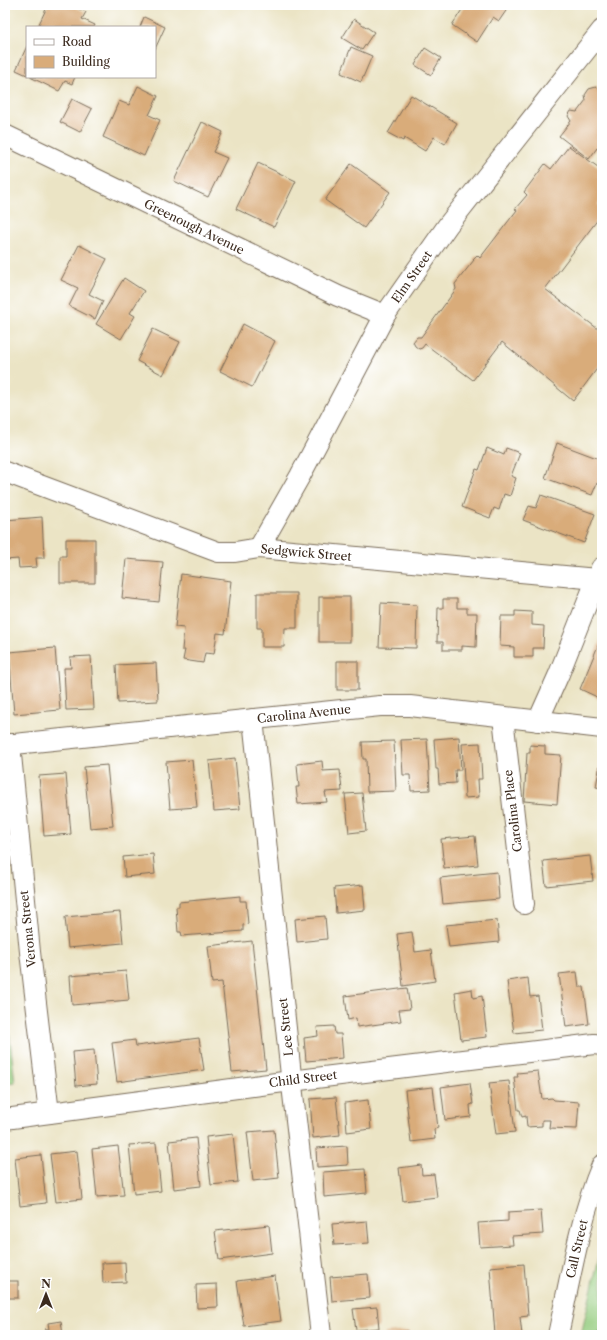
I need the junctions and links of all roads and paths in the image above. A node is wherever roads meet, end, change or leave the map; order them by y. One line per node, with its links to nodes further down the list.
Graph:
1 (602, 30): 3 (street, Elm Street)
2 (5, 135): 3 (street, Greenough Avenue)
3 (385, 315): 5 (street, Elm Street)
4 (5, 472): 5 (street, Sedgwick Street)
5 (259, 548): 6 (street, Sedgwick Street)
6 (600, 572): 9 (street)
7 (502, 717): 8 (street, Carolina Avenue); 9 (street, Carolina Avenue); 12 (street, Carolina Place)
8 (253, 719): 11 (street, Carolina Avenue); 14 (street, Lee Street)
9 (538, 721): 10 (street, Carolina Avenue)
10 (602, 728)
11 (8, 745): 15 (street, Verona Street)
12 (524, 904)
13 (602, 1045): 14 (street, Child Street)
14 (291, 1081): 15 (street, Child Street); 19 (street, Lee Street)
15 (49, 1113): 16 (street, Child Street)
16 (5, 1118)
17 (602, 1165): 20 (street, Call Street)
18 (602, 1324): 21 (path)
19 (321, 1335)
20 (558, 1335)
21 (598, 1335)

